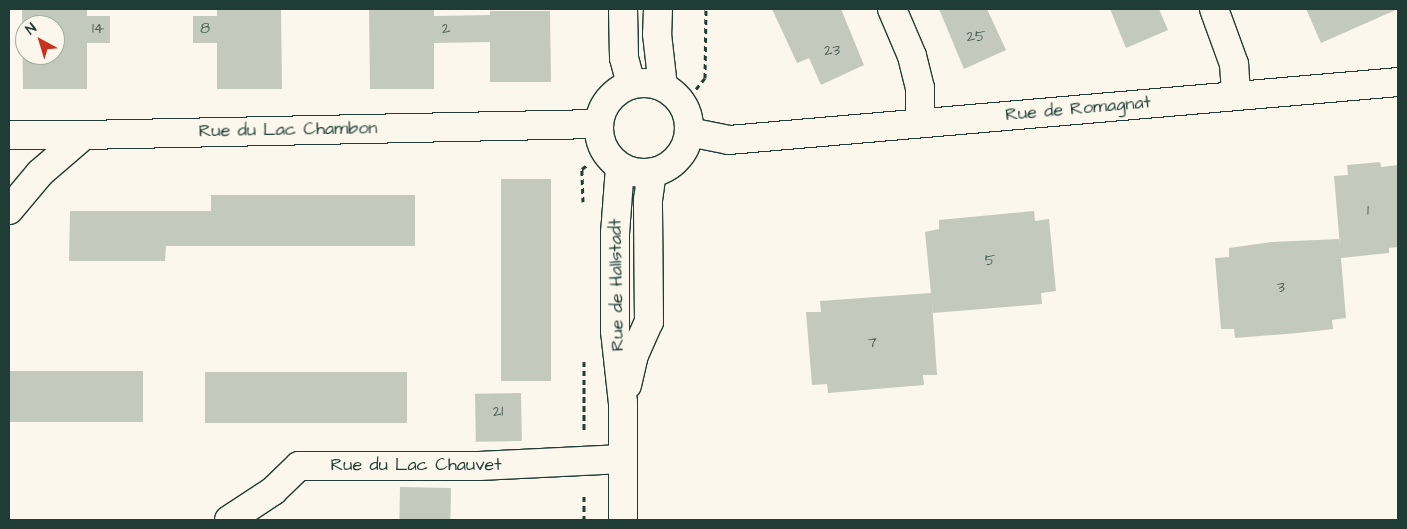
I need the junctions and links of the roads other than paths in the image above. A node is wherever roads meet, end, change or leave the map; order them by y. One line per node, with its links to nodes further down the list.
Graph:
1 (623, 9): 6 (street)
2 (658, 9): 7 (street)
3 (892, 9): 9 (street)
4 (1214, 9): 8 (street)
5 (1398, 82): 8 (street, Rue de Romagnat)
6 (631, 84): 7 (street); 10 (street)
7 (662, 86): 11 (street)
8 (1236, 96): 9 (street, Rue de Romagnat)
9 (920, 123): 11 (street, Rue de Romagnat)
10 (598, 124): 12 (street, Rue du Lac Chambon); 14 (street)
11 (689, 132): 15 (street)
12 (84, 135): 13 (street, Rue du Lac Chambon); 16 (street)
13 (9, 136)
14 (620, 166): 15 (street); 17 (street, Rue de Hallstadt)
15 (652, 172): 17 (street, Rue de Hallstadt)
16 (9, 210)
17 (623, 404): 18 (street, Rue de Hallstadt)
18 (623, 459): 19 (street, Rue du Lac Chauvet); 20 (street, Rue de Hallstadt)
19 (229, 520)
20 (623, 520)

